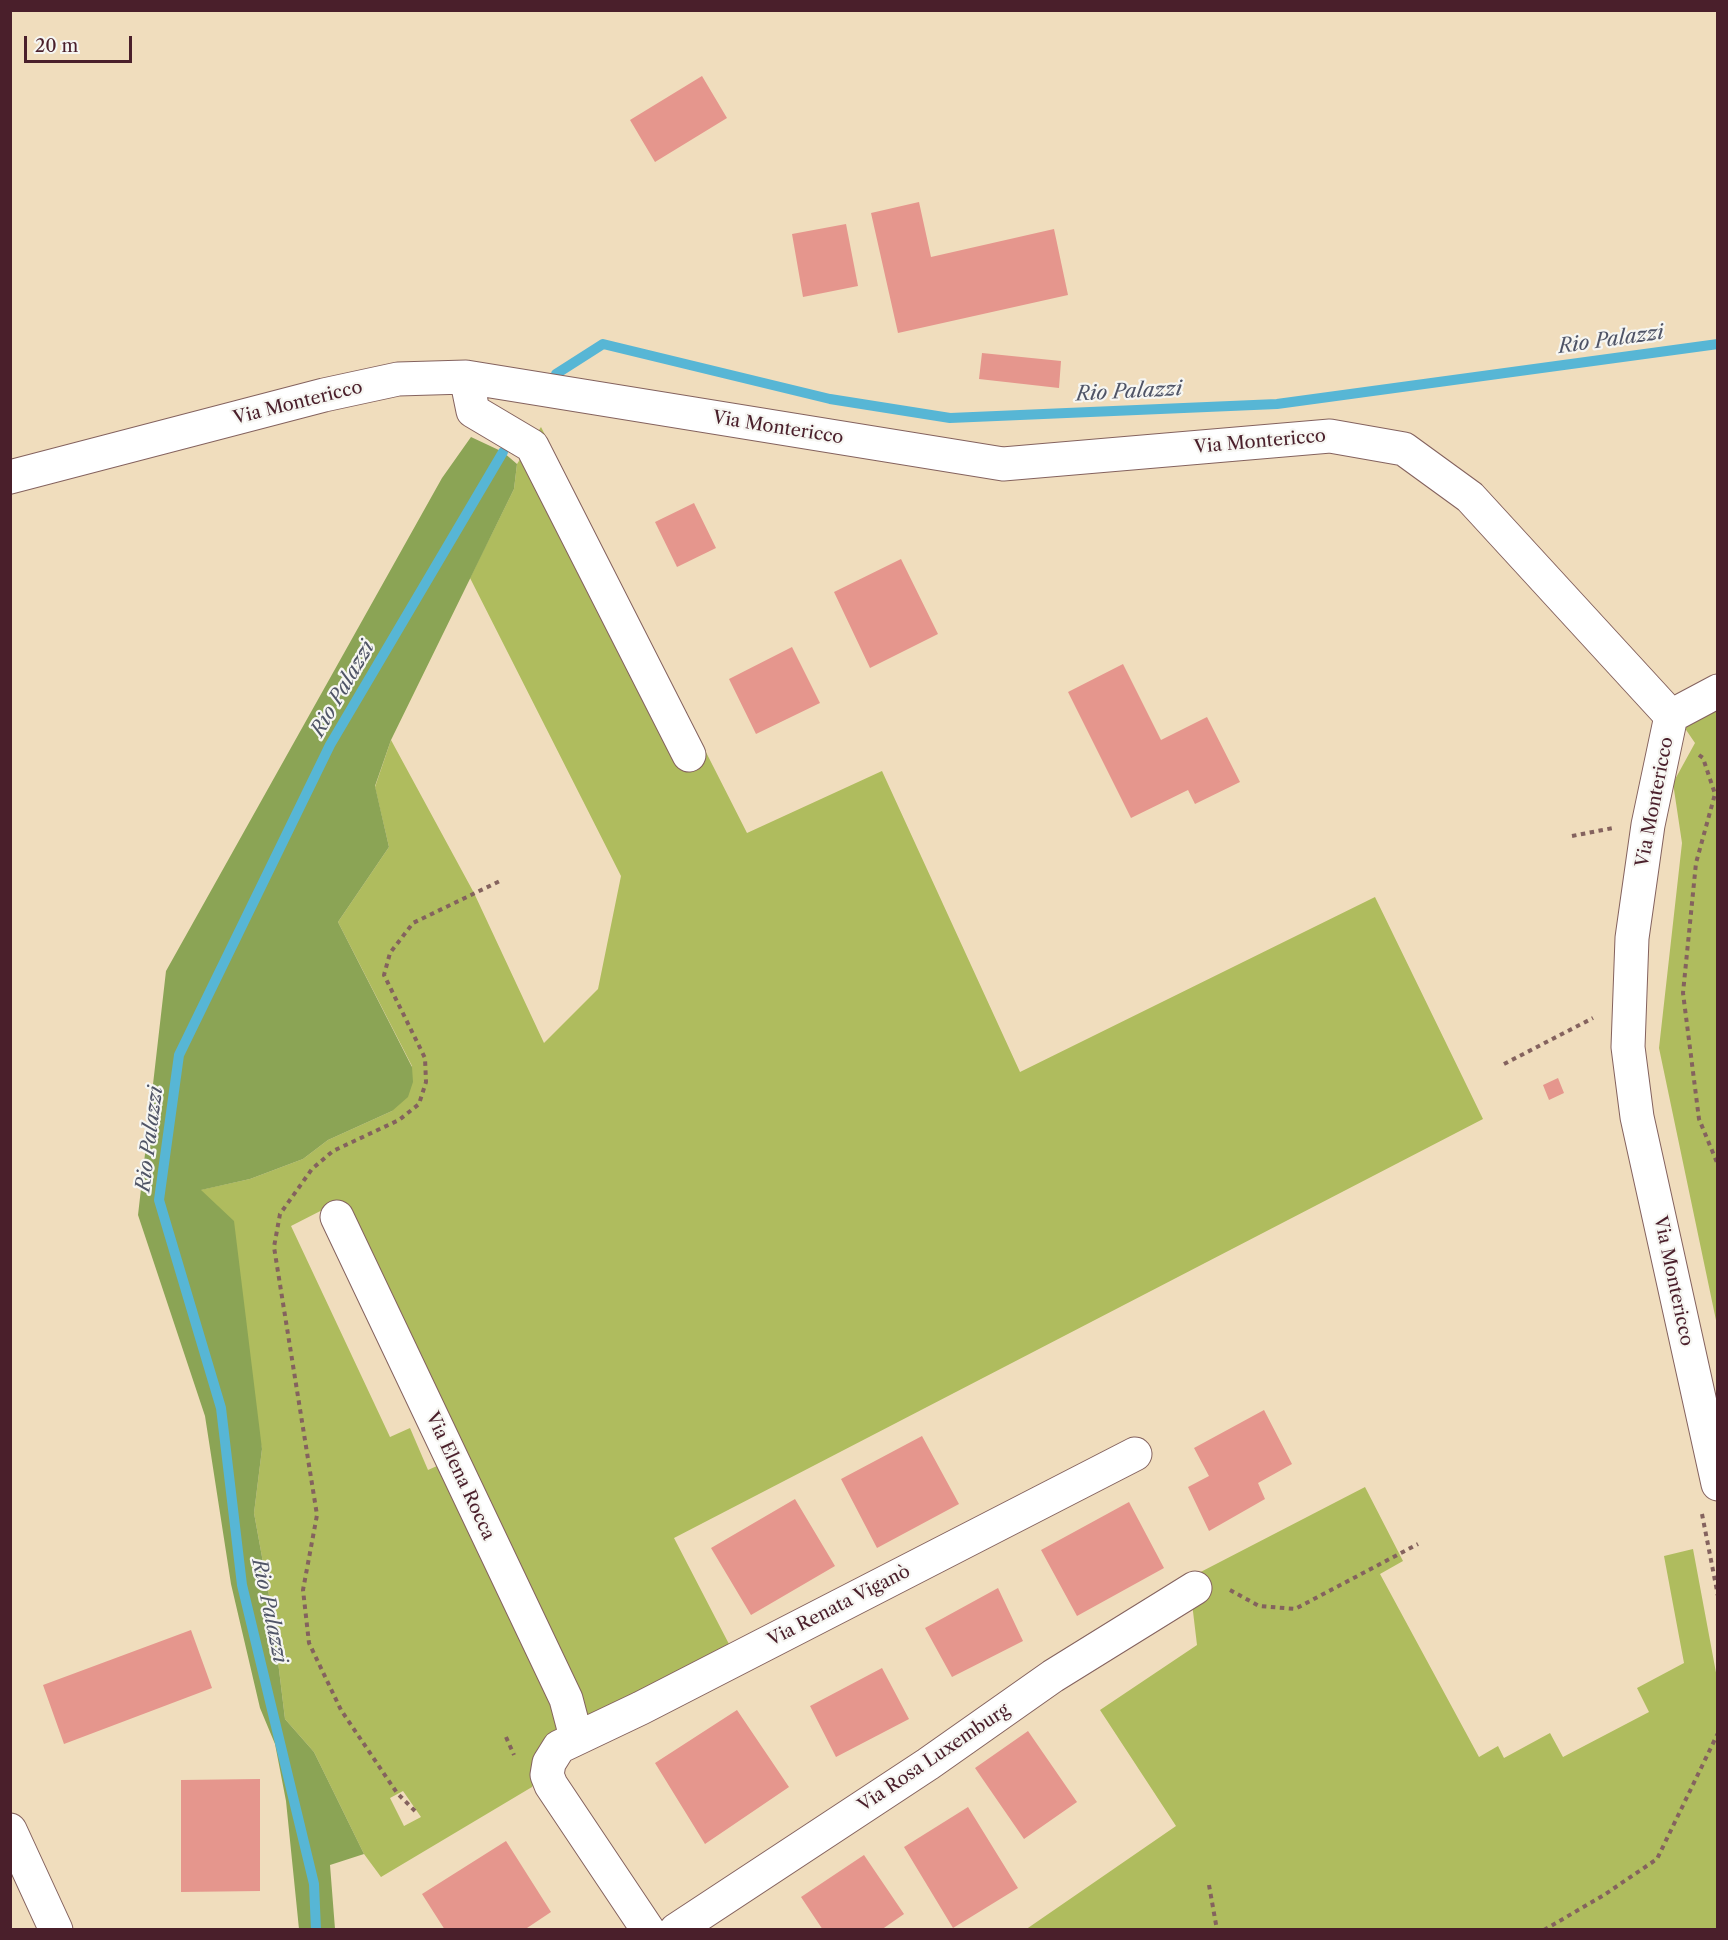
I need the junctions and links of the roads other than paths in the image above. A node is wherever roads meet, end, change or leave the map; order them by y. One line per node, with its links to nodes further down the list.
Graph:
1 (466, 377): 2 (street, Via Montericco); 4 (street, Via Montericco); 5 (street)
2 (10, 477)
3 (1718, 691): 4 (street)
4 (1671, 716): 8 (street, Via Montericco)
5 (689, 755)
6 (337, 1217): 10 (street, Via Elena Rocca)
7 (1136, 1454): 10 (street, Via Renata Viganò)
8 (1718, 1484)
9 (1195, 1588): 14 (street, Via Rosa Luxemburg)
10 (576, 1737): 13 (street, Via Renata Viganò)
11 (10, 1830): 12 (street)
12 (56, 1929)
13 (648, 1929)
14 (676, 1929)

